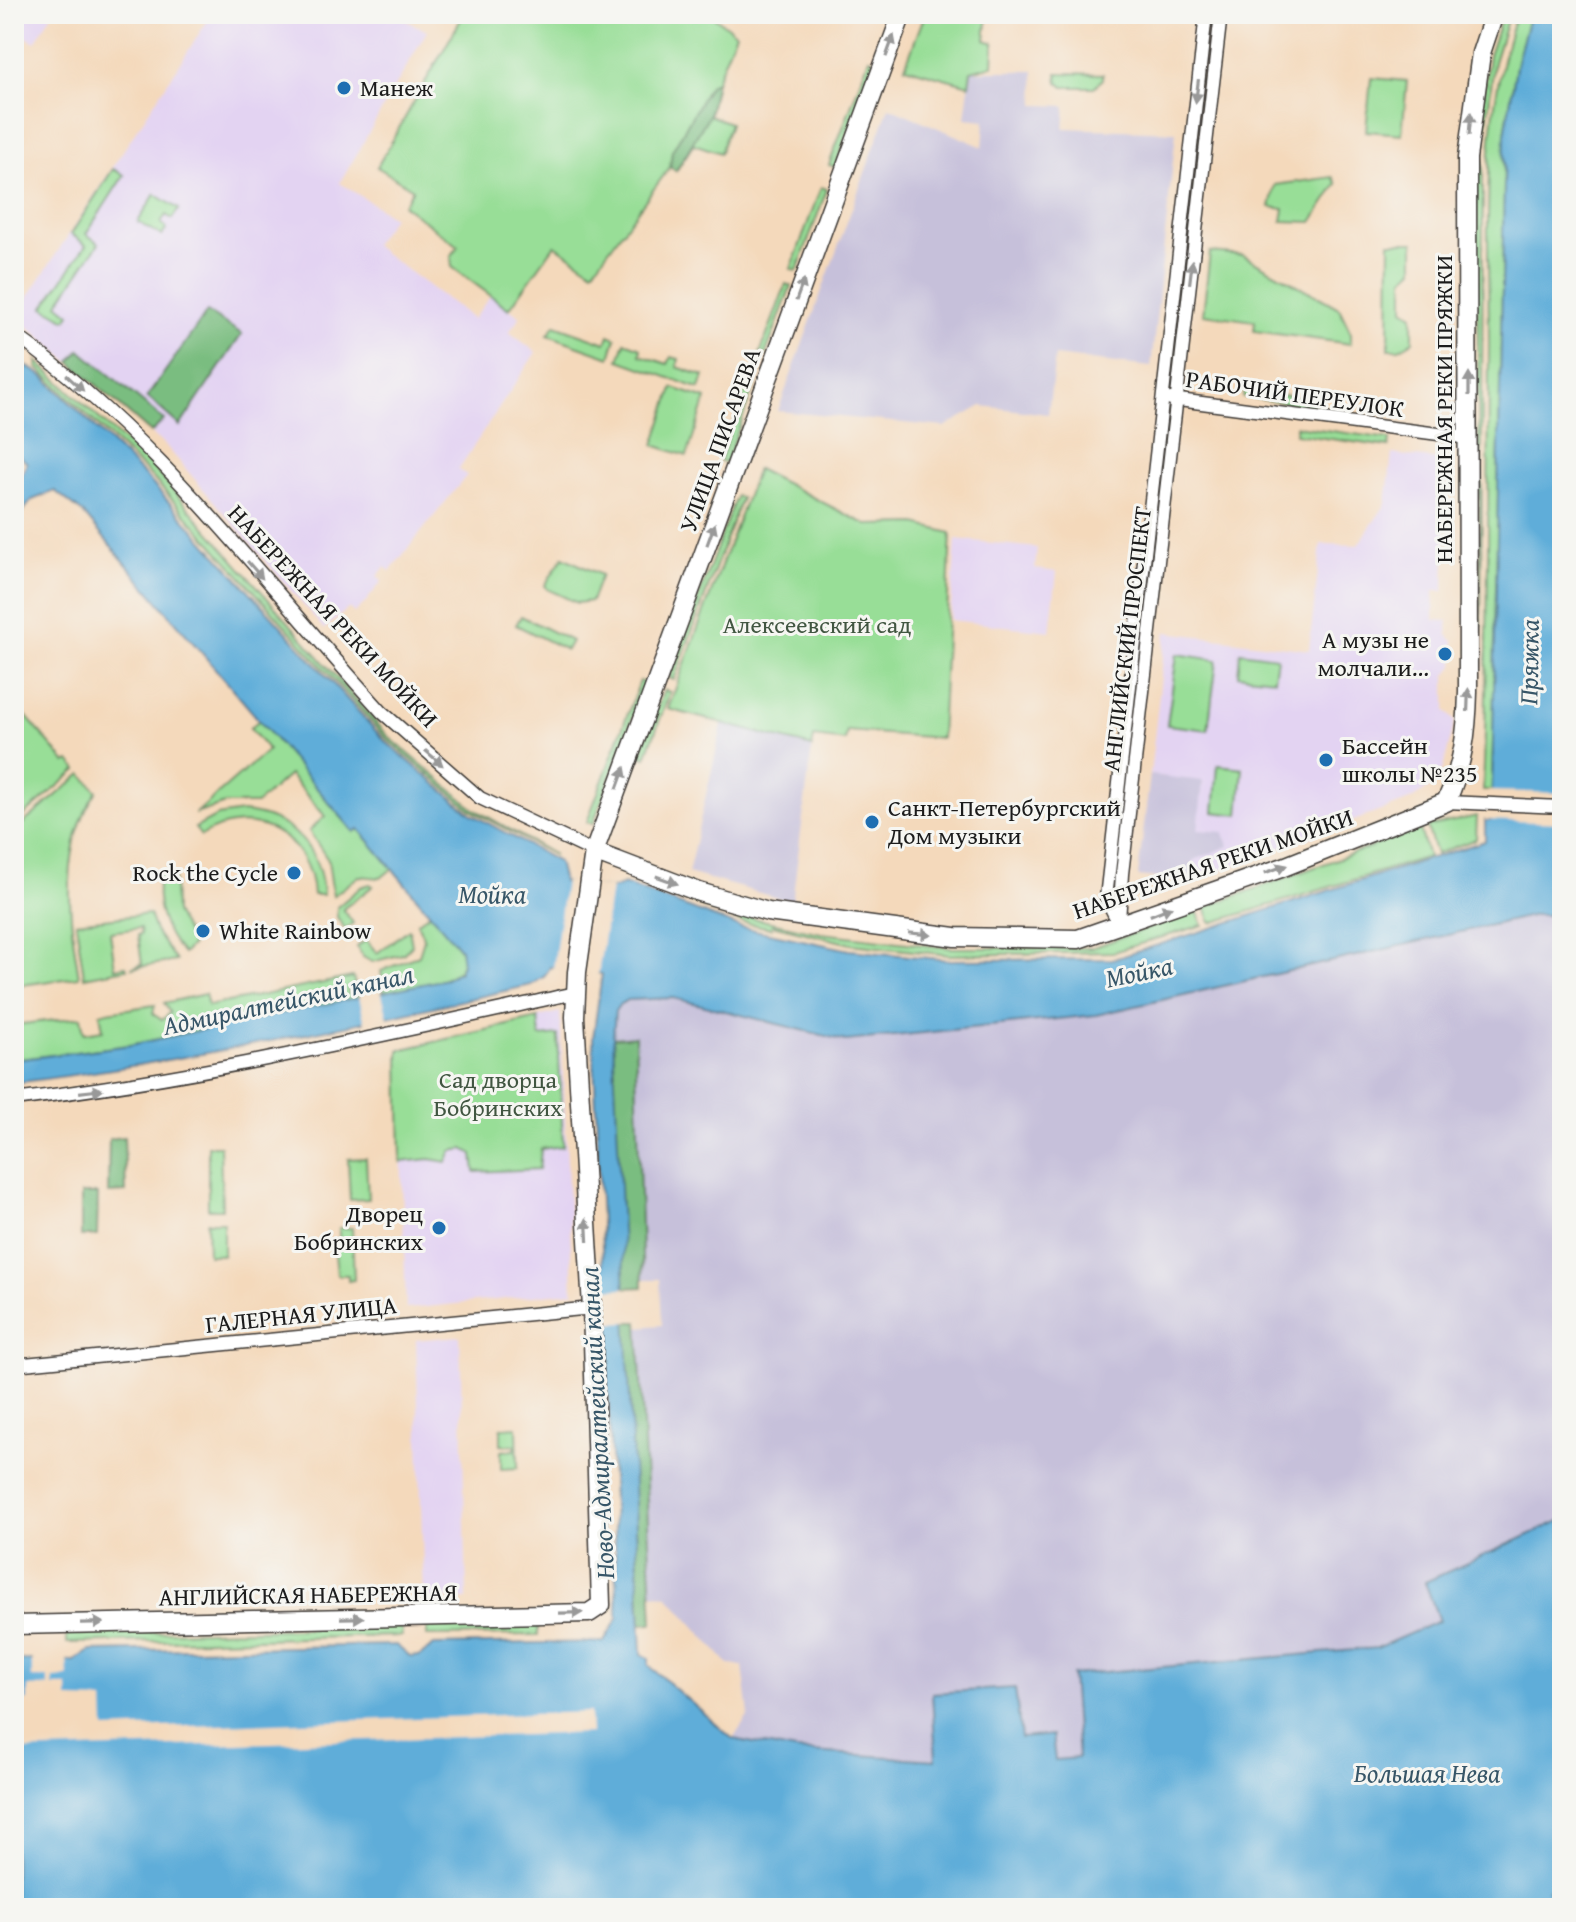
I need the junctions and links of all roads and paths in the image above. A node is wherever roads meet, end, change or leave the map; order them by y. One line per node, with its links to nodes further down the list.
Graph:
1 (902, 14): 11 (main road, УЛИЦА ПИСАРЕВА, one-way to 1)
2 (1206, 14): 6 (street, АНГЛИЙСКИЙ ПРОСПЕКТ, one-way to 6)
3 (1221, 14): 7 (street, АНГЛИЙСКИЙ ПРОСПЕКТ, one-way to 3)
4 (1494, 14): 8 (main road, НАБЕРЕЖНАЯ РЕКИ ПРЯЖКИ, one-way to 4)
5 (14, 334): 11 (street, НАБЕРЕЖНАЯ РЕКИ МОЙКИ, one-way to 11)
6 (1162, 398): 7 (street, РАБОЧИЙ ПЕРЕУЛОК); 12 (street, АНГЛИЙСКИЙ ПРОСПЕКТ)
7 (1177, 400): 8 (street, РАБОЧИЙ ПЕРЕУЛОК); 12 (street, АНГЛИЙСКИЙ ПРОСПЕКТ)
8 (1469, 438): 9 (main road, НАБЕРЕЖНАЯ РЕКИ ПРЯЖКИ, one-way to 8)
9 (1446, 802): 10 (street, НАБЕРЕЖНАЯ РЕКИ МОЙКИ); 12 (main road, НАБЕРЕЖНАЯ РЕКИ МОЙКИ, one-way to 9)
10 (1562, 807)
11 (594, 852): 12 (main road, НАБЕРЕЖНАЯ РЕКИ МОЙКИ, one-way to 12); 13 (main road, УЛИЦА ПИСАРЕВА)
12 (1120, 926)
13 (575, 993): 14 (street, one-way to 13); 15 (main road, УЛИЦА ПИСАРЕВА, one-way to 13)
14 (14, 1100)
15 (592, 1308): 16 (street, ГАЛЕРНАЯ УЛИЦА); 17 (main road, УЛИЦА ПИСАРЕВА)
16 (14, 1365)
17 (601, 1605): 18 (main road, АНГЛИЙСКАЯ НАБЕРЕЖНАЯ, one-way to 17)
18 (14, 1625)

